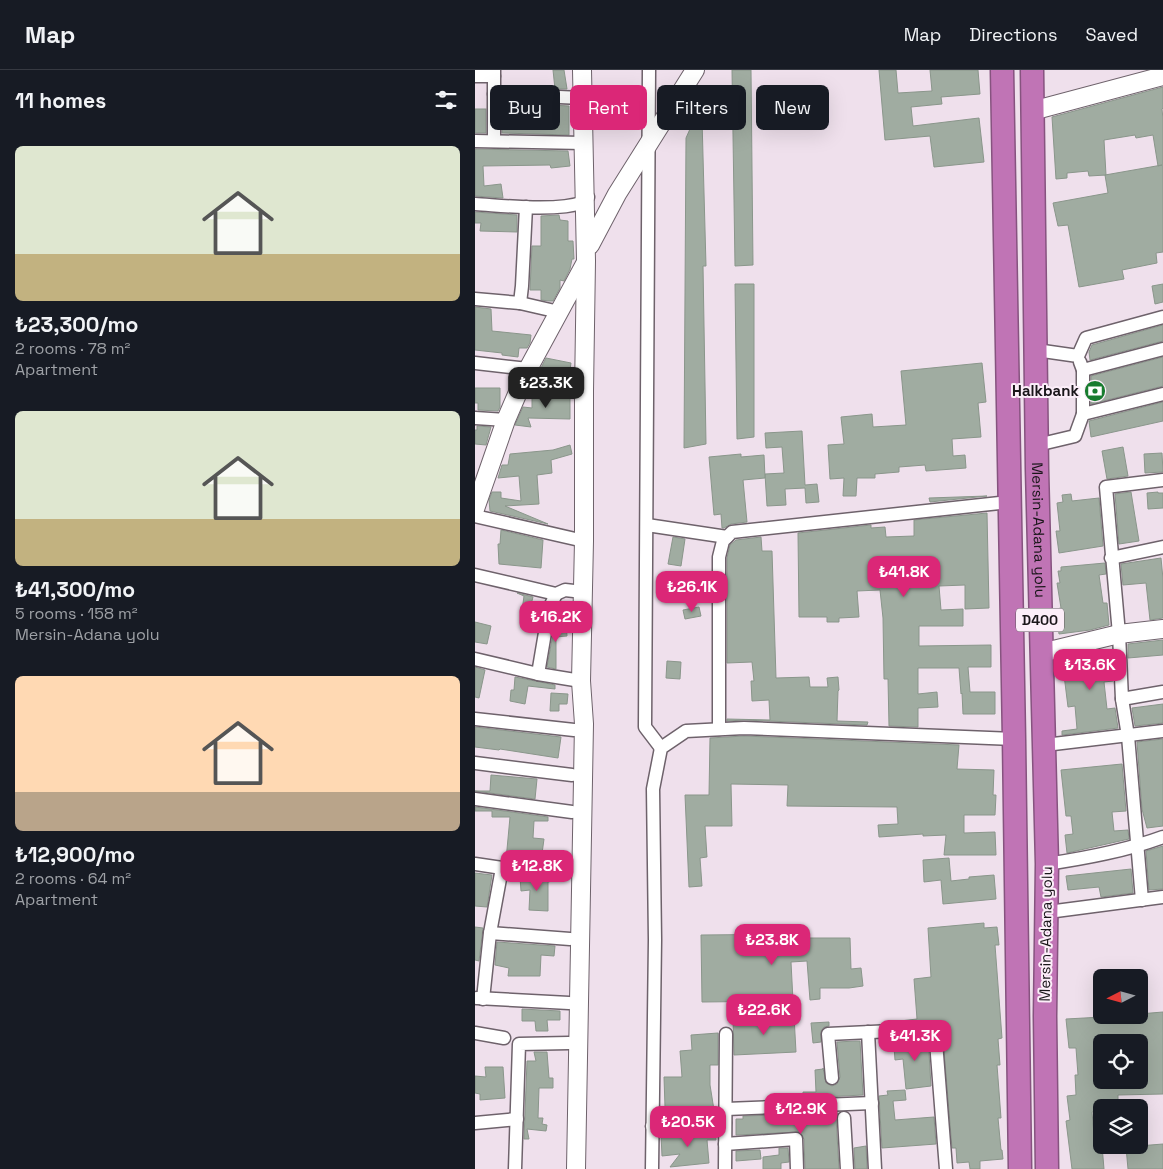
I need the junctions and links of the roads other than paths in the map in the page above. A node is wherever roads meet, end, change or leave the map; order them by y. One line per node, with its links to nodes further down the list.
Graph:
1 (582, 70): 10 (main road)
2 (590, 70): 18 (main road)
3 (649, 70): 17 (street)
4 (695, 70): 17 (main road)
5 (1002, 70): 39 (highway, Mersin-Adana yolu / D400)
6 (1032, 70): 11 (highway, Mersin-Adana yolu / D400)
7 (494, 73): 8 (street)
8 (475, 76)
9 (1163, 76): 11 (main road)
10 (582, 85)
11 (1032, 111): 27 (highway, Mersin-Adana yolu / D400)
12 (494, 130): 15 (street)
13 (583, 130): 16 (main road)
14 (475, 140): 15 (street)
15 (494, 141): 16 (street)
16 (583, 143): 18 (main road)
17 (649, 143): 21 (main road); 42 (street)
18 (587, 199): 20 (street); 21 (main road)
19 (475, 204): 20 (street)
20 (526, 207): 23 (street)
21 (588, 253): 24 (main road); 44 (main road)
22 (475, 300): 23 (street)
23 (520, 303): 24 (street)
24 (559, 312): 30 (main road)
25 (1163, 317): 28 (street)
26 (1163, 349): 31 (street)
27 (1036, 350): 28 (street); 36 (highway, Mersin-Adana yolu / D400)
28 (1078, 356): 31 (street)
29 (475, 363): 30 (street)
30 (528, 369): 35 (main road)
31 (1083, 370): 33 (street)
32 (1163, 394): 33 (street)
33 (1083, 414): 36 (street)
34 (475, 418): 35 (street)
35 (506, 420): 38 (main road)
36 (1037, 445): 52 (highway, Mersin-Adana yolu / D400)
37 (1163, 480): 46 (street)
38 (478, 489): 40 (main road)
39 (1009, 502): 43 (street); 63 (highway, Mersin-Adana yolu / D400)
40 (475, 510)
41 (475, 516): 44 (street)
42 (647, 525): 43 (street); 65 (street)
43 (727, 537): 59 (street)
44 (584, 541): 48 (main road)
45 (1163, 547): 46 (street)
46 (1111, 558): 51 (street)
47 (475, 575): 49 (street)
48 (583, 592): 49 (street); 55 (main road)
49 (555, 594): 54 (street)
50 (1163, 629): 51 (main road)
51 (1119, 634): 52 (main road); 57 (street)
52 (1041, 653): 64 (highway, Mersin-Adana yolu / D400)
53 (475, 659): 54 (street)
54 (538, 674): 55 (street)
55 (581, 681): 60 (main road); 99 (main road)
56 (1163, 692): 57 (street)
57 (1122, 699): 62 (street)
58 (475, 719): 60 (street)
59 (719, 729): 63 (street); 65 (street)
60 (574, 730): 67 (main road)
61 (1163, 731): 62 (street)
62 (1128, 736): 64 (street); 71 (street)
63 (1014, 739): 106 (highway, Mersin-Adana yolu / D400)
64 (1045, 745): 73 (highway, Mersin-Adana yolu / D400)
65 (661, 748): 95 (street)
66 (475, 763): 67 (street)
67 (572, 775): 69 (main road)
68 (475, 799): 69 (street)
69 (572, 812): 75 (main road)
70 (1163, 837): 71 (street)
71 (1138, 846): 73 (street); 77 (street)
72 (475, 864): 74 (street)
73 (1047, 864): 78 (highway, Mersin-Adana yolu / D400)
74 (502, 868): 75 (street); 79 (street)
75 (571, 870): 80 (main road)
76 (1163, 897): 77 (street)
77 (1142, 900): 78 (street)
78 (1048, 912): 107 (highway, Mersin-Adana yolu / D400)
79 (490, 934): 80 (street); 81 (street)
80 (570, 939): 82 (main road)
81 (479, 998): 82 (street)
82 (569, 1003): 87 (main road)
83 (868, 1032): 88 (street); 89 (street); 105 (street)
84 (475, 1033): 86 (street)
85 (726, 1034): 90 (street)
86 (504, 1038)
87 (569, 1043): 91 (street); 98 (main road)
88 (832, 1078)
89 (872, 1103): 90 (street); 104 (street)
90 (725, 1109): 94 (street)
91 (517, 1118): 93 (street); 97 (street)
92 (845, 1118): 103 (street)
93 (475, 1123)
94 (725, 1123): 95 (street); 96 (street)
95 (652, 1126): 100 (street)
96 (725, 1144): 101 (street); 102 (street)
97 (515, 1169)
98 (567, 1169)
99 (576, 1169)
100 (652, 1169)
101 (725, 1169)
102 (797, 1169)
103 (847, 1169)
104 (875, 1169)
105 (946, 1169)
106 (1020, 1169)
107 (1047, 1169)

